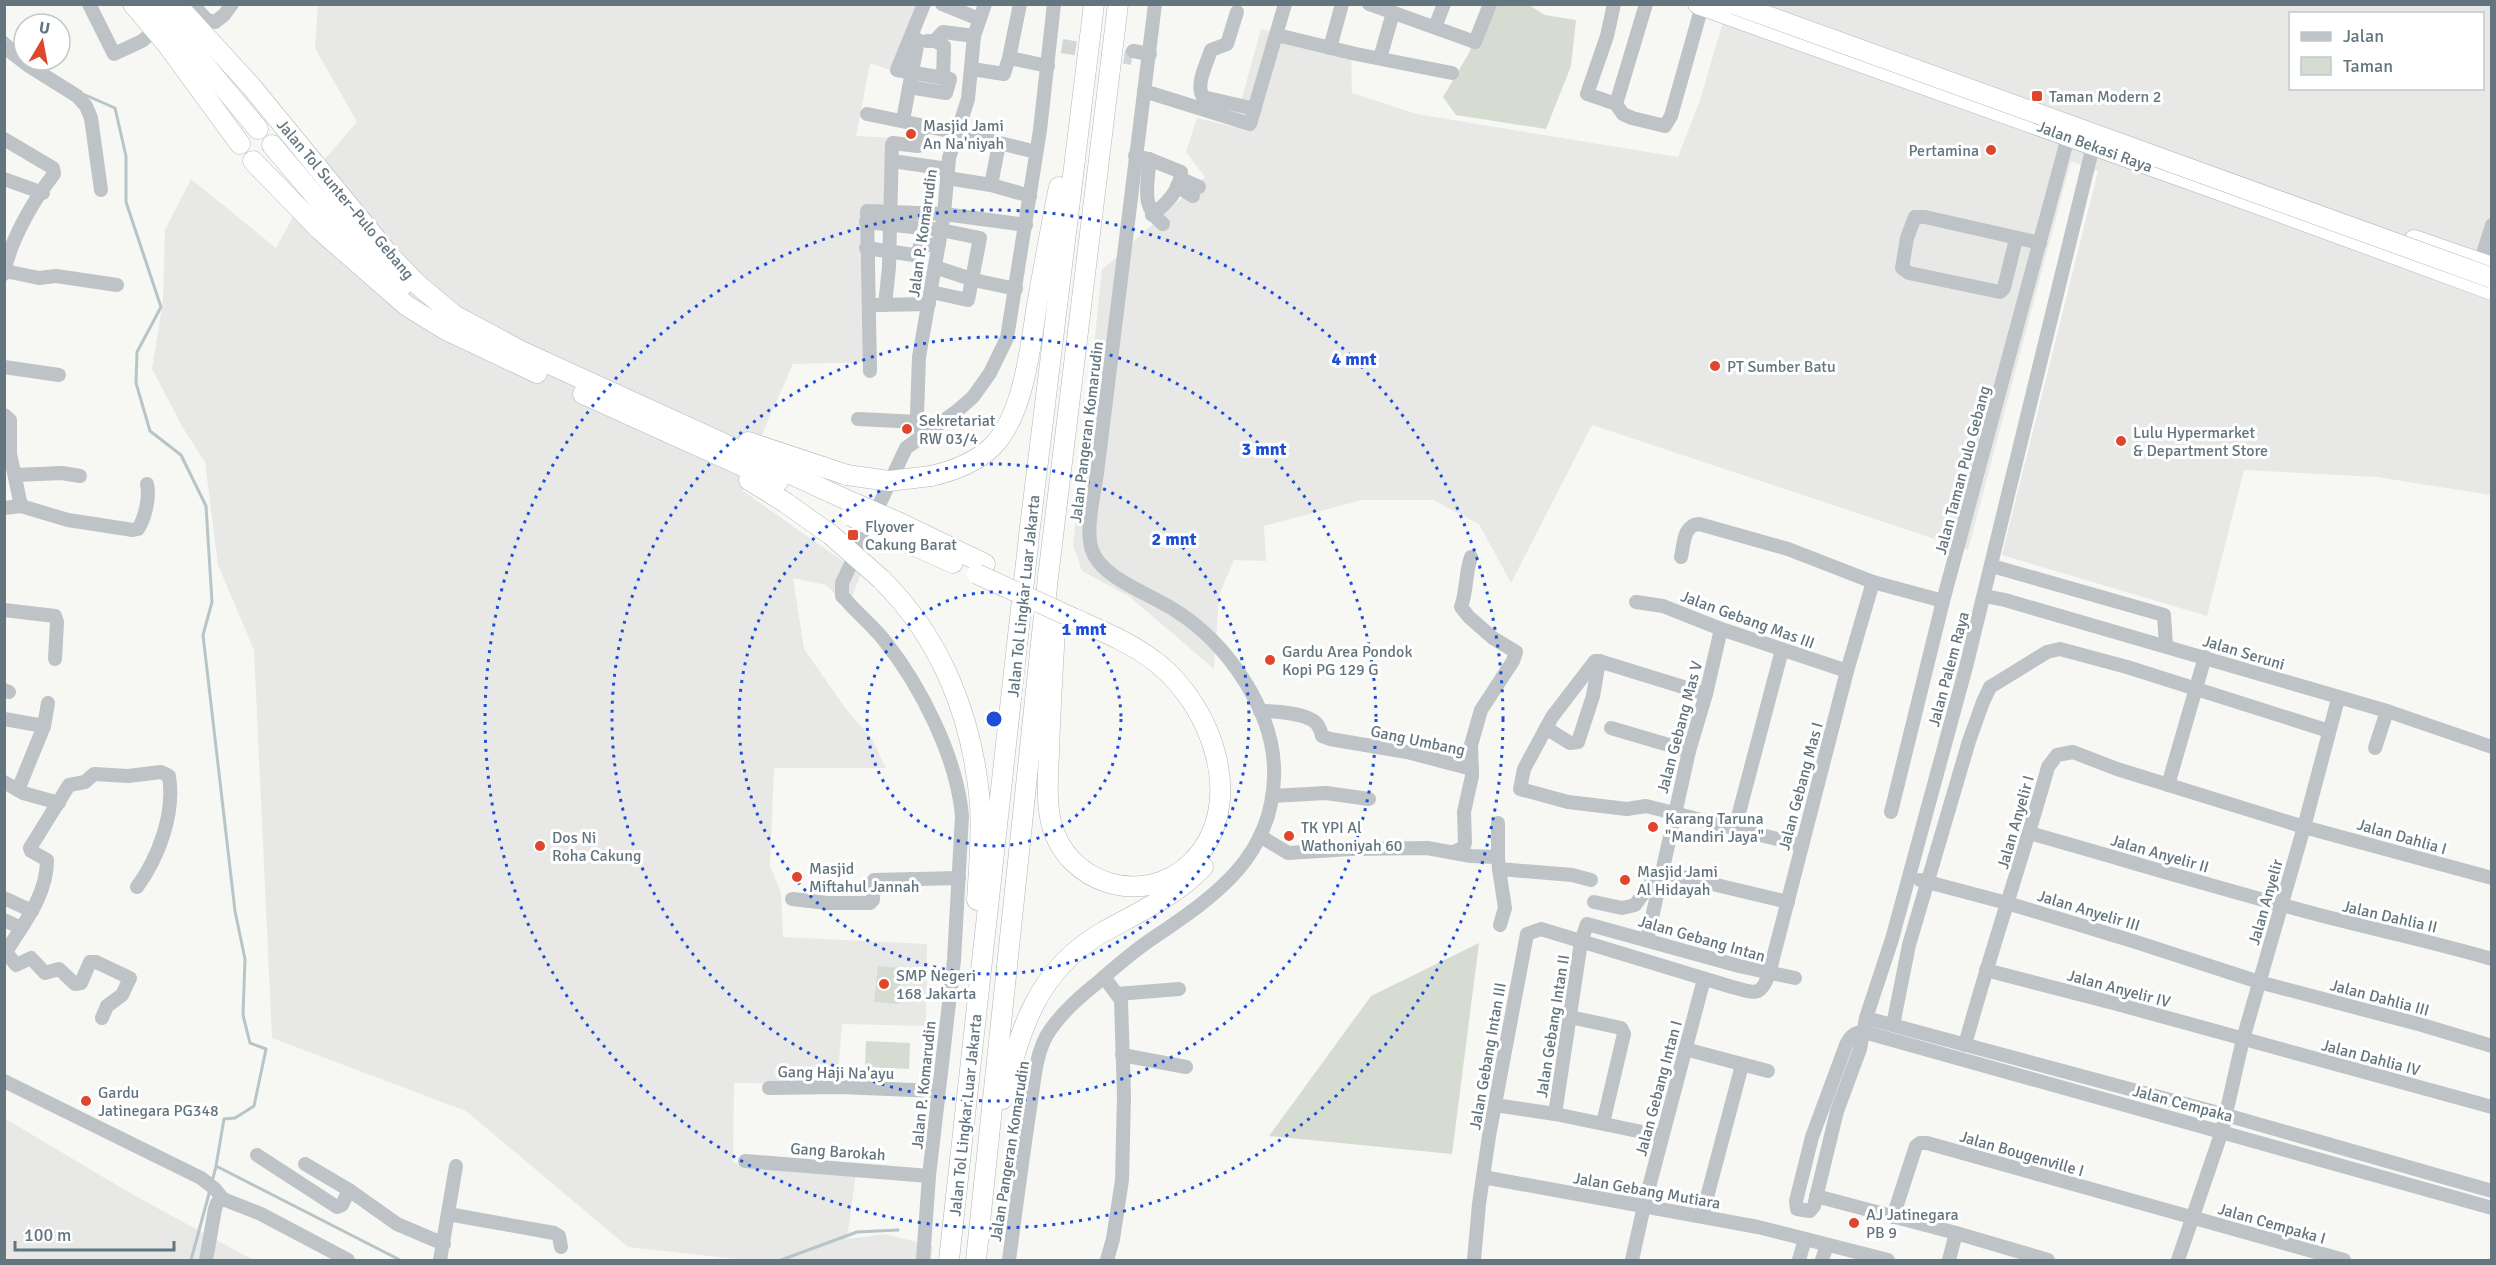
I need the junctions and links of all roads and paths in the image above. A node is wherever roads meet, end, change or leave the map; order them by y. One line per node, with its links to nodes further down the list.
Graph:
1 (89, 4): 31 (street)
2 (133, 4): 31 (highway)
3 (154, 4): 54 (highway)
4 (176, 4): 99 (highway, Jalan Tol Sunter–Pulo Gebang)
5 (192, 4): 24 (street)
6 (924, 4): 34 (street)
7 (942, 4): 28 (street)
8 (985, 4): 28 (street, Jalan P. Komarudin)
9 (1020, 4): 39 (street)
10 (1054, 4): 42 (street)
11 (1094, 4): 48 (highway, Jalan Tol Lingkar Luar Jakarta)
12 (1118, 4): 108 (highway, Jalan Tol Lingkar Luar Jakarta)
13 (1155, 4): 40 (street, Jalan Pangeran Komarudin)
14 (1285, 4): 32 (street)
15 (1342, 4): 37 (street)
16 (1417, 4): 29 (street)
17 (1444, 4): 30 (street)
18 (1490, 4): 30 (street)
19 (1614, 4): 49 (street)
20 (1646, 4): 49 (street)
21 (1734, 4): 90 (highway, bridge)
22 (1372, 5): 27 (street)
23 (1700, 5): 25 (highway, Jalan Bekasi Raya); 49 (street)
24 (228, 10)
25 (1754, 10): 56 (highway, Jalan Bekasi Raya); 60 (highway, Jalan Bekasi Raya)
26 (1237, 12): 50 (street)
27 (1393, 13): 29 (street); 41 (street)
28 (979, 19): 33 (street, Jalan P. Komarudin)
29 (1412, 19): 30 (street)
30 (1435, 27)
31 (155, 30): 58 (highway)
32 (1277, 35): 37 (street); 50 (street)
33 (974, 36): 35 (street); 44 (street, Jalan P. Komarudin)
34 (914, 38): 35 (street); 46 (street)
35 (935, 41): 45 (street)
36 (4, 47): 72 (street)
37 (1330, 48): 41 (street)
38 (1132, 55): 40 (street)
39 (1010, 58): 42 (street); 44 (street)
40 (1149, 58): 47 (street, Jalan Pangeran Komarudin)
41 (1380, 58): 43 (street)
42 (1048, 66): 62 (street)
43 (1452, 73)
44 (972, 74): 45 (street); 55 (street, Jalan P. Komarudin)
45 (946, 79): 46 (street)
46 (910, 80): 52 (street)
47 (1144, 91): 50 (street); 63 (street, Jalan Pangeran Komarudin)
48 (1081, 99): 103 (highway, bridge); 201 (highway, Jalan Tol Lingkar Luar Jakarta)
49 (1616, 104)
50 (1255, 109)
51 (867, 114): 52 (street)
52 (903, 120): 53 (street)
53 (923, 126): 55 (street); 65 (street)
54 (258, 129)
55 (959, 133): 59 (street); 66 (street, Jalan P. Komarudin)
56 (2068, 137): 60 (highway, Jalan Bekasi Raya); 83 (street, Jalan Taman Pulo Gebang)
57 (4, 139): 74 (street)
58 (240, 144)
59 (999, 144): 62 (street); 70 (street)
60 (2105, 144): 67 (highway, Jalan Bekasi Raya); 117 (street, Jalan Palem Raya)
61 (272, 145): 99 (highway)
62 (1036, 152): 75 (street)
63 (1142, 157): 69 (street); 71 (street); 135 (street, Jalan Pangeran Komarudin)
64 (253, 160): 107 (highway, Jalan Tol Sunter–Pulo Gebang)
65 (892, 161): 66 (street); 77 (street)
66 (947, 174): 70 (street); 76 (street, Jalan P. Komarudin)
67 (2213, 178): 82 (highway, Jalan Bekasi Raya); 86 (highway, Jalan Bekasi Raya)
68 (4, 179): 74 (street)
69 (1149, 180): 71 (street); 71 (street)
70 (991, 185): 75 (street)
71 (1177, 185): 73 (street)
72 (101, 190)
73 (1196, 191)
74 (42, 193): 91 (street)
75 (1030, 196): 78 (street)
76 (944, 214): 77 (street); 78 (street); 80 (street, Jalan P. Komarudin)
77 (891, 218): 80 (street); 84 (street); 85 (street)
78 (1026, 225): 94 (street)
79 (2492, 225): 90 (street)
80 (940, 237): 85 (street); 89 (street, Jalan P. Komarudin); 92 (street)
81 (2016, 239): 81 (street); 83 (street)
82 (2411, 239): 86 (highway); 90 (highway, Jalan Bekasi Raya)
83 (2040, 243): 120 (street, Jalan Taman Pulo Gebang)
84 (866, 248): 85 (street); 87 (street)
85 (888, 250): 88 (street)
86 (2402, 257): 95 (highway, Jalan Bekasi Raya)
87 (866, 266): 88 (street); 97 (street)
88 (889, 267): 98 (street)
89 (935, 267): 92 (street); 96 (street, Jalan P. Komarudin)
90 (2488, 269)
91 (5, 272): 93 (street)
92 (974, 280): 94 (street); 96 (street)
93 (117, 285)
94 (1016, 289): 106 (street)
95 (2492, 290)
96 (930, 298): 98 (street); 106 (street, Jalan P. Komarudin)
97 (869, 304): 98 (street); 101 (street)
98 (885, 305)
99 (466, 323): 103 (highway, Jalan Tol Sunter–Pulo Gebang)
100 (4, 367): 102 (street)
101 (870, 371)
102 (58, 375)
103 (640, 405): 114 (highway)
104 (4, 415): 109 (street)
105 (858, 419): 106 (street)
106 (920, 428): 163 (street, Jalan P. Komarudin)
107 (691, 444): 114 (highway); 201 (highway, bridge)
108 (1061, 466): 123 (highway); 225 (highway, Jalan Tol Lingkar Luar Jakarta)
109 (10, 469): 110 (street); 112 (street)
110 (80, 477)
111 (147, 484): 112 (street)
112 (21, 506): 113 (street)
113 (4, 508)
114 (853, 510): 123 (highway, bridge)
115 (1471, 557): 145 (street, Gang Umbang)
116 (1681, 557): 118 (street)
117 (1992, 566): 119 (street, Jalan Palem Raya); 125 (street)
118 (1873, 582): 120 (street); 130 (street, Jalan Gebang Mas I)
119 (1985, 596): 125 (street, Jalan Seruni); 164 (street, Jalan Palem Raya)
120 (1943, 601): 152 (street, Jalan Taman Pulo Gebang)
121 (1636, 602): 124 (street, Jalan Gebang Mas III)
122 (4, 610): 128 (street)
123 (1076, 613): 225 (highway)
124 (1721, 629): 126 (street, Jalan Gebang Mas III); 132 (street, Jalan Gebang Mas V)
125 (2166, 646): 127 (street, Jalan Seruni)
126 (1782, 651): 130 (street, Jalan Gebang Mas III); 156 (street)
127 (2205, 657): 131 (street); 133 (street, Jalan Seruni)
128 (55, 659)
129 (1599, 661): 132 (street); 139 (street); 139 (street)
130 (1847, 671): 159 (street, Jalan Gebang Mas I)
131 (2196, 689): 141 (street); 147 (street); 167 (street)
132 (1706, 694): 144 (street, Jalan Gebang Mas V)
133 (2340, 699): 136 (street, Jalan Seruni); 141 (street, Jalan Anyelir)
134 (48, 703): 138 (street)
135 (1260, 711): 145 (street, Gang Umbang); 149 (street, Jalan Pangeran Komarudin)
136 (2387, 711): 142 (street, Jalan Seruni); 143 (street)
137 (4, 719): 138 (street)
138 (44, 726): 148 (street)
139 (1546, 728): 153 (street)
140 (1611, 728): 144 (street)
141 (2329, 734): 155 (street, Jalan Anyelir)
142 (2492, 747)
143 (2375, 748)
144 (1689, 751): 153 (street, Jalan Gebang Mas V)
145 (1472, 769): 160 (street)
146 (4, 782): 148 (street)
147 (2168, 785): 155 (street, Jalan Anyelir I); 157 (street, Jalan Anyelir I)
148 (18, 790): 151 (street)
149 (1272, 796): 150 (street); 158 (street, Jalan Pangeran Komarudin)
150 (1369, 799)
151 (59, 803): 168 (street); 175 (street)
152 (1891, 812)
153 (1674, 814): 156 (street); 162 (street, Jalan Gebang Mas V)
154 (1498, 823): 161 (street)
155 (2304, 827): 165 (street, Jalan Dahlia I); 174 (street, Jalan Anyelir)
156 (1735, 828): 159 (street)
157 (2029, 833): 173 (street, Jalan Anyelir I); 174 (street, Jalan Anyelir II)
158 (1260, 836): 160 (street); 186 (street, Jalan Pangeran Komarudin)
159 (1801, 845): 172 (street, Jalan Gebang Mas I)
160 (1454, 852): 161 (street)
161 (1499, 864): 166 (street); 177 (street)
162 (1662, 872): 171 (street); 172 (street); 179 (street, Jalan Gebang Mas V)
163 (959, 878): 170 (street); 208 (street, Jalan P. Komarudin)
164 (1908, 878): 167 (street, Jalan Anyelir III); 194 (street, Jalan Palem Raya)
165 (2492, 878)
166 (1591, 880)
167 (1927, 882): 173 (street, Jalan Anyelir III); 195 (street)
168 (137, 887)
169 (4, 898): 175 (street)
170 (792, 898)
171 (1594, 902)
172 (1788, 902): 185 (street, Jalan Gebang Mas I)
173 (2007, 903): 184 (street, Jalan Anyelir I); 189 (street, Jalan Anyelir III)
174 (2282, 905): 183 (street, Jalan Dahlia II); 189 (street, Jalan Anyelir)
175 (32, 911): 178 (street)
176 (4, 920): 178 (street)
177 (1500, 925)
178 (21, 928): 182 (street)
179 (1647, 940): 181 (street, Jalan Gebang Intan); 185 (street, Jalan Gebang Intan)
180 (1525, 941): 181 (street, Jalan Gebang Intan); 209 (street, Jalan Gebang Intan III)
181 (1581, 942): 188 (street, Jalan Gebang Intan); 193 (street, Jalan Gebang Intan II)
182 (5, 953): 192 (street)
183 (2492, 959)
184 (1986, 970): 197 (street, Jalan Anyelir IV); 198 (street, Jalan Anyelir I)
185 (1769, 974): 187 (street); 188 (street, Jalan Gebang Intan)
186 (1104, 977): 191 (street); 244 (street, Jalan Pangeran Komarudin)
187 (1795, 978)
188 (1704, 979): 200 (street, Jalan Gebang Intan I)
189 (2259, 982): 197 (street, Jalan Anyelir); 199 (street, Jalan Dahlia III)
190 (1179, 989): 191 (street)
191 (1117, 994): 202 (street)
192 (102, 1017)
193 (1570, 1017): 211 (street, Jalan Gebang Intan II); 213 (street)
194 (1866, 1018): 195 (street, Jalan Cempaka); 196 (street, Jalan Palem Raya)
195 (1893, 1025): 198 (street, Jalan Cempaka)
196 (1864, 1032): 214 (street, Jalan Cempaka); 226 (street, Jalan Palem Raya); 226 (street)
197 (2242, 1039): 210 (street, Jalan Dahlia IV); 212 (street, Jalan Anyelir)
198 (1965, 1045): 212 (street, Jalan Cempaka)
199 (2492, 1046)
200 (1685, 1049): 203 (street); 215 (street, Jalan Gebang Intan I)
201 (971, 1052): 242 (highway, Jalan Tol Lingkar Luar Jakarta)
202 (1122, 1055): 204 (street); 245 (street)
203 (1742, 1065): 205 (street); 230 (street)
204 (1186, 1066)
205 (1768, 1071)
206 (4, 1082): 224 (street)
207 (769, 1088): 208 (street, Gang Haji Na'ayu)
208 (938, 1091): 220 (street, Jalan P. Komarudin)
209 (1495, 1105): 211 (street); 221 (street, Jalan Gebang Intan III)
210 (2492, 1107)
211 (1555, 1114): 213 (street)
212 (2226, 1115): 214 (street, Jalan Anyelir); 223 (street, Jalan Cempaka)
213 (1603, 1123): 215 (street)
214 (2222, 1131): 228 (street, Jalan Cempaka); 232 (street, Jalan Anyelir)
215 (1662, 1136): 227 (street, Jalan Gebang Intan I)
216 (257, 1155): 222 (street)
217 (745, 1161): 220 (street, Gang Barokah)
218 (305, 1164): 222 (street)
219 (456, 1166): 229 (street)
220 (929, 1176): 241 (street, Jalan P. Komarudin)
221 (1483, 1177): 227 (street, Jalan Gebang Mutiara); 246 (street, Jalan Gebang Intan III)
222 (349, 1190): 235 (street)
223 (2492, 1191)
224 (219, 1194): 238 (street); 239 (street)
225 (984, 1194): 243 (highway, Jalan Tol Lingkar Luar Jakarta)
226 (1816, 1196): 231 (street)
227 (1644, 1206): 230 (street, Jalan Gebang Mutiara); 247 (street, Jalan Gebang Intan I)
228 (2492, 1208)
229 (448, 1214): 235 (street); 237 (street)
230 (1702, 1216): 234 (street, Jalan Gebang Mutiara)
231 (1893, 1217): 232 (street, Jalan Bougenville I); 233 (street)
232 (2191, 1218): 253 (street, Jalan Anyelir); 254 (street, Jalan Cempaka I)
233 (1956, 1233): 251 (street); 252 (street)
234 (1805, 1239): 236 (street, Jalan Gebang Mutiara); 248 (street)
235 (444, 1244): 240 (street)
236 (1827, 1245): 249 (street); 250 (street, Jalan Gebang Mutiara)
237 (561, 1246)
238 (206, 1260)
239 (348, 1260)
240 (440, 1260)
241 (923, 1260)
242 (949, 1260)
243 (976, 1260)
244 (1009, 1260)
245 (1107, 1260)
246 (1474, 1260)
247 (1632, 1260)
248 (1799, 1260)
249 (1822, 1260)
250 (1888, 1260)
251 (1949, 1260)
252 (2048, 1260)
253 (2178, 1260)
254 (2344, 1260)

